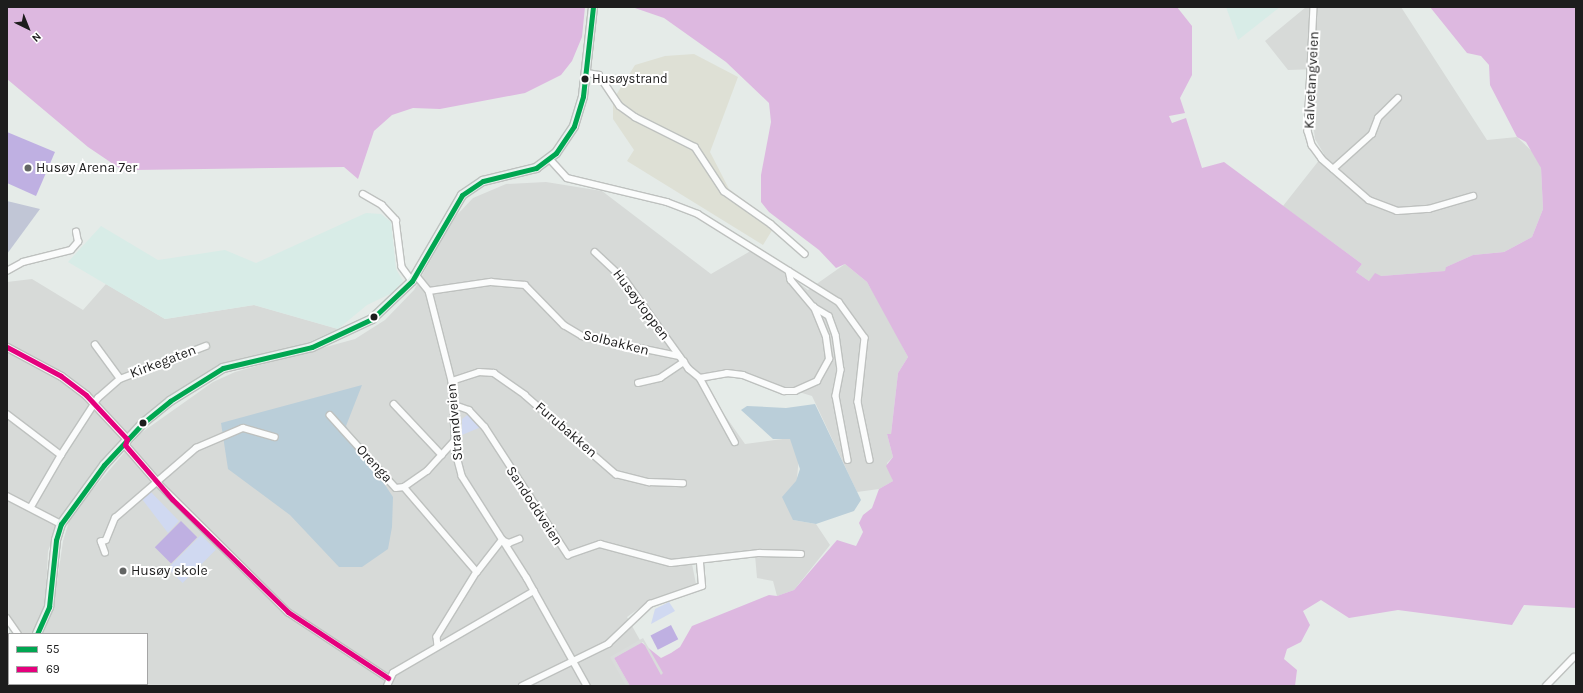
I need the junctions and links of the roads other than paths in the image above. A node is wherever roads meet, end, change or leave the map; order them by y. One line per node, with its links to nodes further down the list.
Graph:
1 (593, 7): 3 (main road)
2 (1314, 7): 6 (street, Kalvetangveien)
3 (587, 73): 5 (main road); 11 (street)
4 (1398, 98): 6 (street)
5 (550, 159): 13 (street); 14 (main road)
6 (1333, 169): 8 (street, Kalvetangveien)
7 (363, 194): 14 (street, Strandveien)
8 (1473, 196)
9 (76, 232): 12 (street)
10 (595, 252): 20 (street, Husøytoppen)
11 (805, 254)
12 (7, 271)
13 (789, 271): 16 (street); 38 (street)
14 (414, 278): 15 (street, Strandveien); 32 (main road)
15 (429, 291): 20 (street, Solbakken); 24 (street, Strandveien)
16 (814, 307): 22 (street); 37 (street)
17 (94, 345): 23 (street, Kirkegaten)
18 (206, 346): 23 (street, Kirkegaten)
19 (7, 347): 27 (street)
20 (679, 356): 21 (street, Husøytoppen)
21 (684, 362): 22 (street, Husøytoppen); 25 (street)
22 (700, 378): 34 (street, Husøytoppen)
23 (120, 379): 27 (street, Kirkegaten)
24 (452, 381): 28 (street, Strandveien); 40 (street, Furubakken)
25 (638, 383)
26 (394, 404): 35 (street)
27 (95, 405): 32 (street); 36 (street, Kirkegaten)
28 (455, 405): 33 (street, Strandveien); 49 (street, Sandoddveien)
29 (7, 414): 36 (street)
30 (330, 414): 41 (street, Orenga)
31 (275, 437): 39 (street)
32 (127, 439): 39 (street); 44 (main road)
33 (456, 439): 35 (street, Orenga); 46 (street, Strandveien)
34 (735, 442)
35 (442, 455): 41 (street, Orenga)
36 (61, 456): 43 (street, Kirkegaten)
37 (848, 460)
38 (870, 460)
39 (157, 482): 47 (street); 58 (street)
40 (683, 483)
41 (404, 487): 50 (street)
42 (7, 496): 43 (street)
43 (31, 507): 44 (street)
44 (61, 524): 54 (main road)
45 (519, 539): 46 (street)
46 (502, 540): 50 (street); 51 (street, Strandveien)
47 (105, 553)
48 (801, 554): 49 (street, Sandoddveien)
49 (700, 561): 57 (street)
50 (477, 572): 55 (street)
51 (534, 591): 55 (street); 57 (street, Strandveien)
52 (7, 618): 53 (street)
53 (17, 633)
54 (38, 633)
55 (438, 646): 58 (street)
56 (1574, 657): 62 (street)
57 (574, 663): 60 (street); 61 (street, Strandveien)
58 (388, 678): 59 (street)
59 (387, 686)
60 (522, 686)
61 (587, 686)
62 (1546, 686)

